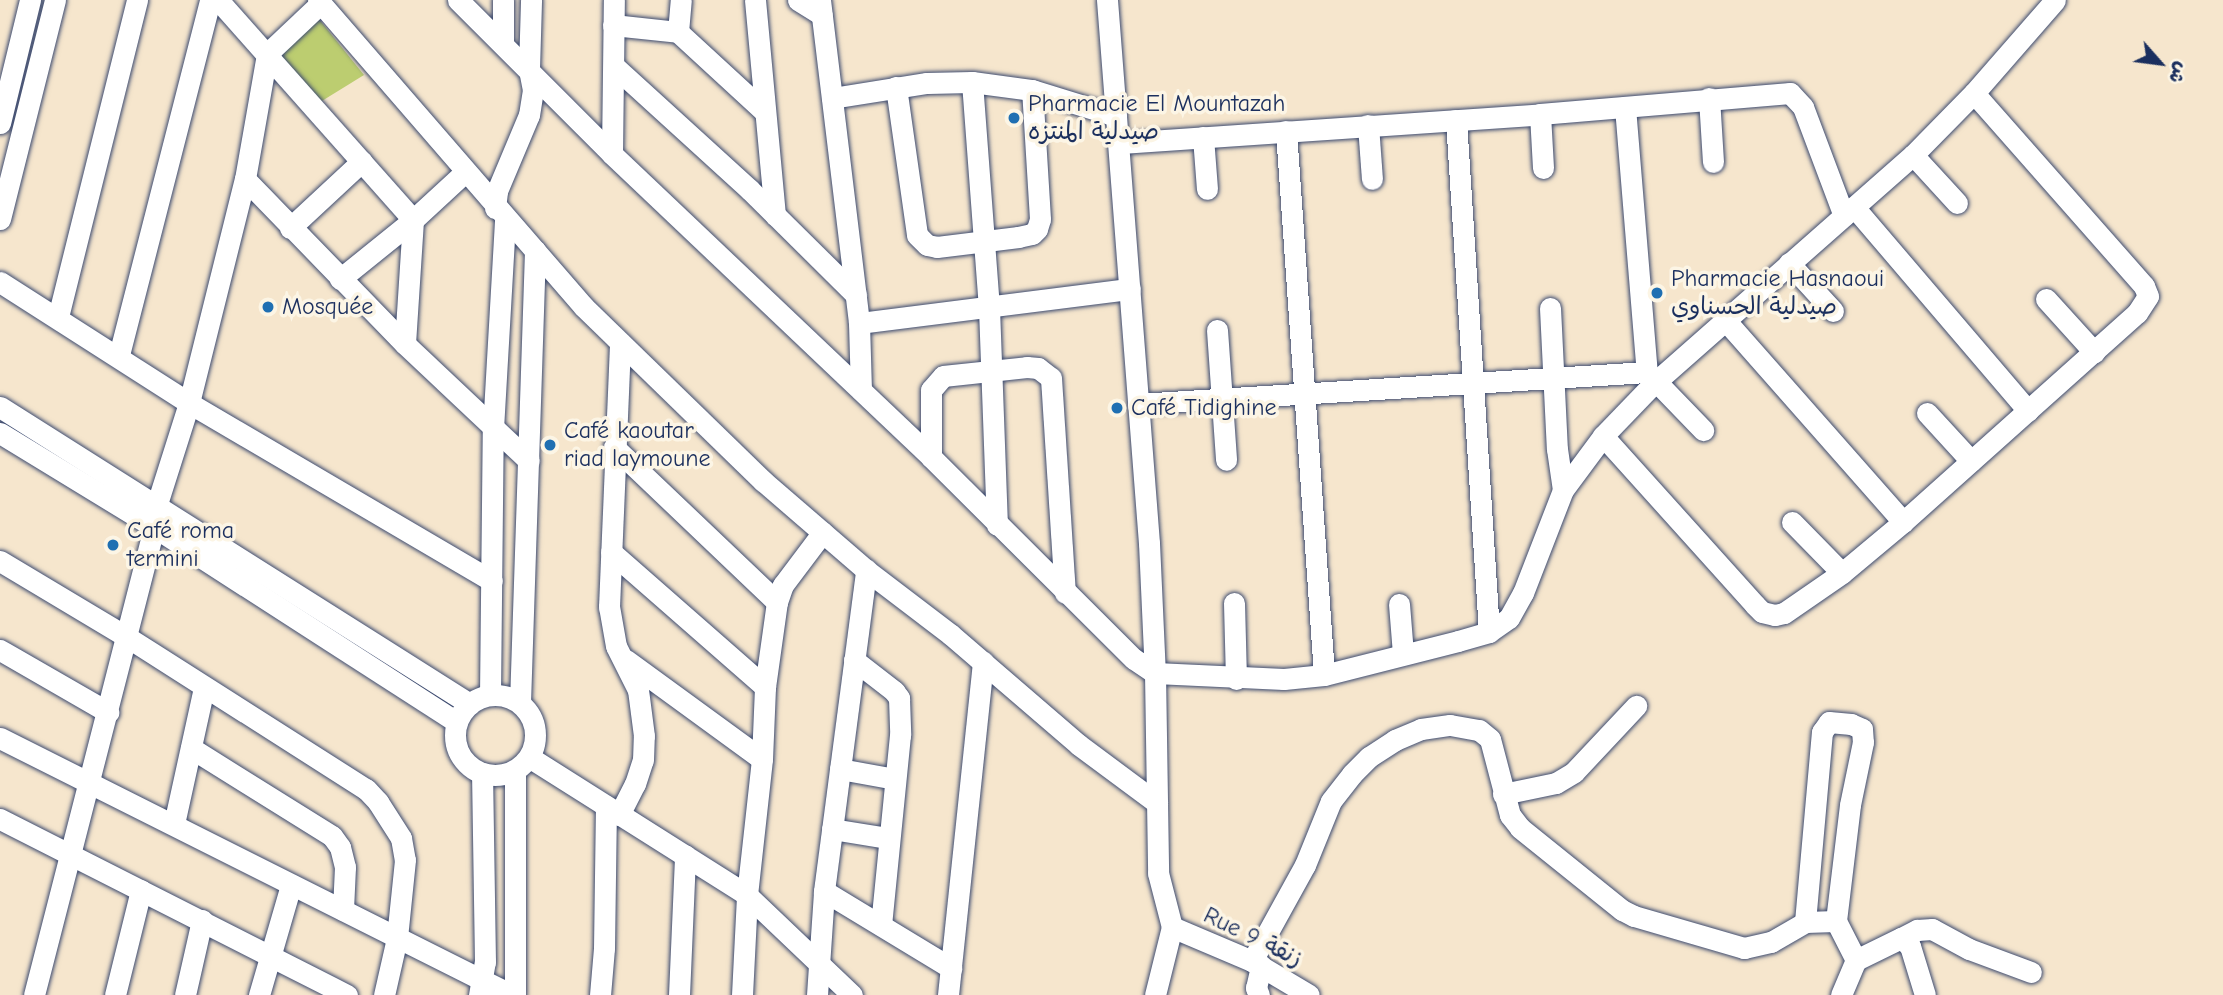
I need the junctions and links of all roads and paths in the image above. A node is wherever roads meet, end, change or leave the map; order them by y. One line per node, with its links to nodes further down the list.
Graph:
1 (30, 0): 20 (street)
2 (55, 0): 53 (street)
3 (137, 0): 67 (street)
4 (210, 0): 74 (street)
5 (218, 0): 21 (street)
6 (458, 0): 19 (street)
7 (503, 0): 19 (street)
8 (531, 0): 23 (street)
9 (614, 0): 17 (street)
10 (681, 0): 18 (street)
11 (755, 0): 31 (street)
12 (798, 0): 16 (street)
13 (1107, 0): 33 (street)
14 (320, 1): 21 (street); 45 (street)
15 (2052, 1): 27 (street)
16 (821, 8): 28 (street)
17 (613, 25): 18 (street); 22 (street)
18 (678, 32): 31 (street)
19 (503, 42): 23 (street)
20 (8, 49): 35 (street)
21 (267, 54): 42 (street); 46 (street)
22 (615, 66): 40 (street); 52 (street)
23 (529, 69): 40 (street); 51 (street)
24 (972, 82): 25 (street); 26 (street); 56 (street)
25 (896, 88): 28 (street); 56 (street)
26 (1032, 90): 33 (street); 56 (street)
27 (1974, 93): 41 (street); 73 (street)
28 (832, 98): 62 (street)
29 (1709, 98): 30 (street); 43 (street); 50 (street)
30 (1625, 107): 32 (street); 76 (street)
31 (764, 111): 52 (street)
32 (1540, 114): 34 (street); 44 (street)
33 (1116, 116): 39 (street)
34 (1456, 120): 36 (street); 78 (street)
35 (0, 124)
36 (1368, 125): 37 (street); 47 (street)
37 (1286, 131): 38 (street); 80 (street)
38 (1203, 137): 39 (street); 48 (street)
39 (1120, 143): 61 (street)
40 (612, 154): 79 (street)
41 (1913, 155): 49 (street); 50 (street)
42 (362, 161): 54 (street); 55 (street)
43 (1713, 162)
44 (1544, 169)
45 (465, 172): 51 (street); 54 (street)
46 (244, 179): 55 (street); 82 (street)
47 (1372, 179)
48 (1207, 189)
49 (1957, 203)
50 (1849, 212): 58 (street); 85 (street)
51 (500, 214): 57 (street); 87 (street)
52 (775, 215): 62 (street)
53 (0, 219)
54 (413, 220): 59 (street); 72 (street)
55 (290, 228): 59 (street)
56 (985, 242): 65 (street)
57 (535, 250): 71 (street); 94 (street)
58 (1789, 263): 66 (street); 68 (street)
59 (340, 279): 72 (street)
60 (0, 282): 67 (street)
61 (1130, 289): 65 (street); 83 (street)
62 (856, 295): 69 (street)
63 (2046, 299): 73 (street)
64 (1550, 307): 77 (street)
65 (989, 308): 69 (street); 75 (street)
66 (1833, 311)
67 (58, 317): 74 (street)
68 (1726, 321): 76 (street); 99 (street)
69 (859, 323): 79 (street)
70 (1217, 330): 81 (street)
71 (620, 343): 91 (street); 102 (street)
72 (405, 344): 87 (street)
73 (2094, 352): 85 (street)
74 (119, 355): 82 (street)
75 (992, 373): 92 (street); 100 (street); 108 (street)
76 (1651, 377): 77 (street); 88 (street); 90 (street)
77 (1553, 378): 78 (street); 96 (street)
78 (1474, 383): 80 (street); 112 (street)
79 (861, 390): 92 (street)
80 (1304, 393): 81 (street); 120 (street)
81 (1221, 398): 83 (street); 93 (street)
82 (189, 403): 97 (street); 107 (street)
83 (1138, 404): 119 (street)
84 (0, 407): 97 (street)
85 (2028, 411): 95 (street)
86 (1927, 413): 95 (street)
87 (493, 429): 94 (street); 107 (street)
88 (1703, 430)
89 (0, 433): 101 (street)
90 (1603, 436): 96 (street); 106 (street)
91 (614, 447): 103 (street); 109 (street)
92 (931, 457): 100 (street)
93 (1226, 460)
94 (529, 461): 125 (street)
95 (1971, 461): 99 (street)
96 (1563, 490): 112 (street)
97 (158, 504): 126 (street)
98 (1793, 522): 106 (street)
99 (1903, 522): 106 (street)
100 (997, 525): 108 (street)
101 (154, 527): 113 (street); 129 (street)
102 (823, 533): 105 (street); 109 (street)
103 (611, 552): 116 (street); 123 (street)
104 (0, 561): 113 (street)
105 (866, 570): 117 (street); 118 (street)
106 (1842, 573)
107 (492, 581): 124 (street)
108 (1065, 593): 119 (street)
109 (777, 602): 123 (street)
110 (1234, 603): 121 (street)
111 (1399, 604): 115 (street)
112 (1489, 632): 115 (street)
113 (127, 637): 122 (street); 128 (street)
114 (0, 650): 128 (street)
115 (1403, 654): 120 (street)
116 (626, 660): 132 (street); 140 (street)
117 (854, 660): 134 (street); 136 (street)
118 (983, 662): 139 (street); 163 (street)
119 (1155, 673): 121 (street); 139 (street)
120 (1324, 675): 121 (street)
121 (1236, 679)
122 (204, 687): 131 (street); 157 (street)
123 (765, 687): 132 (street)
124 (490, 695): 125 (street); 126 (street)
125 (520, 703): 133 (street)
126 (470, 704): 129 (street)
127 (1636, 706): 138 (street)
128 (108, 712): 137 (street)
129 (457, 722): 135 (street)
130 (0, 738): 137 (street)
131 (191, 748): 142 (street); 151 (street)
132 (762, 759): 150 (street)
133 (522, 764): 135 (street); 140 (street); 173 (street)
134 (840, 769): 136 (street); 143 (street)
135 (482, 773): 165 (street)
136 (895, 779): 144 (street)
137 (90, 783): 142 (street); 146 (street)
138 (1503, 794): 154 (street); 161 (street)
139 (1157, 803): 156 (street)
140 (612, 810): 145 (street); 174 (street)
141 (1, 823): 146 (street)
142 (174, 824): 147 (street)
143 (832, 830): 144 (street); 149 (street)
144 (888, 838): 155 (street)
145 (685, 855): 150 (street); 175 (street)
146 (71, 856): 148 (street); 168 (street)
147 (291, 885): 151 (street); 159 (street)
148 (141, 890): 152 (street); 169 (street)
149 (824, 891): 155 (street); 162 (street)
150 (747, 895): 162 (street); 176 (street)
151 (343, 910): 157 (street)
152 (202, 920): 159 (street); 170 (street)
153 (1836, 921): 154 (street); 154 (street); 160 (street)
154 (1805, 922)
155 (881, 925): 163 (street)
156 (1172, 927): 161 (street, Rue 9 زنقة); 180 (street)
157 (397, 938): 165 (street); 172 (street)
158 (1901, 938): 160 (street); 164 (street); 183 (street)
159 (270, 954): 166 (street); 171 (street)
160 (1856, 960): 182 (street)
161 (1256, 963): 167 (street); 181 (street, Rue 9 زنقة)
162 (821, 965): 177 (street); 178 (street)
163 (951, 968): 179 (street)
164 (2031, 972)
165 (481, 987): 173 (street)
166 (336, 992)
167 (1256, 993)
168 (34, 995)
169 (115, 995)
170 (185, 995)
171 (259, 995)
172 (384, 995)
173 (513, 995)
174 (600, 995)
175 (679, 995)
176 (742, 995)
177 (817, 995)
178 (852, 995)
179 (948, 995)
180 (1155, 995)
181 (1309, 995)
182 (1841, 995)
183 (1925, 995)

